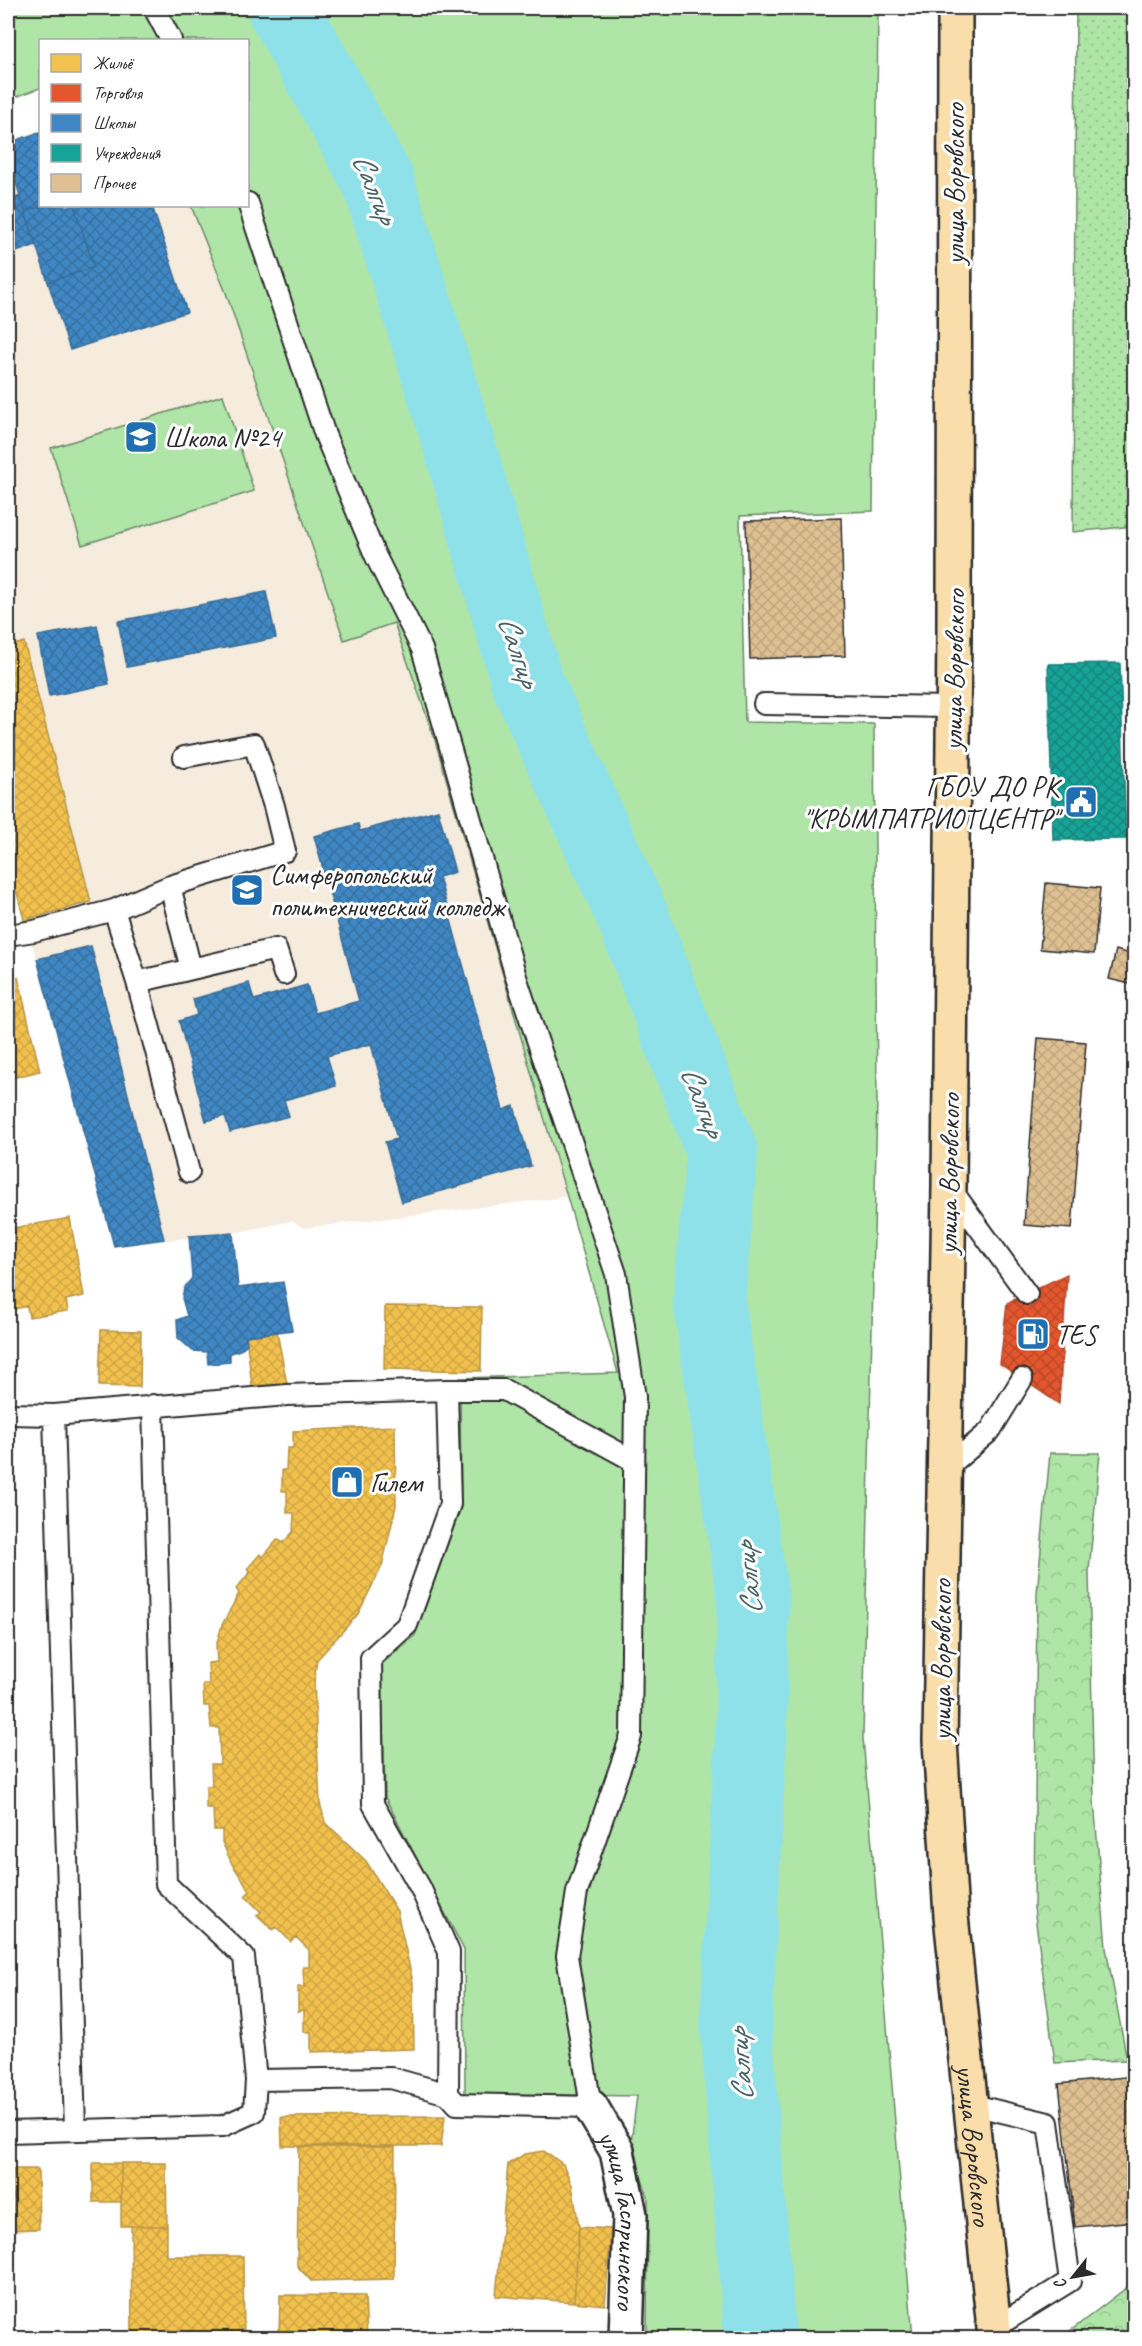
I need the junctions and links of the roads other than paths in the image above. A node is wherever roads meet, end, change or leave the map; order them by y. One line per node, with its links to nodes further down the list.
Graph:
1 (154, 8): 3 (lane)
2 (955, 8): 6 (main road, улица Воровского)
3 (170, 39)
4 (249, 206): 22 (lane)
5 (764, 704): 6 (lane)
6 (952, 707): 15 (main road, улица Воровского)
7 (184, 757): 8 (lane)
8 (170, 886): 9 (lane); 11 (lane)
9 (114, 910): 10 (lane); 13 (lane)
10 (8, 935)
11 (191, 969): 12 (lane); 13 (lane)
12 (284, 974)
13 (137, 982): 14 (lane)
14 (189, 1172)
15 (949, 1186): 16 (lane); 23 (main road, улица Воровского)
16 (1027, 1294)
17 (1022, 1379): 23 (lane)
18 (447, 1390): 19 (lane); 22 (lane); 25 (lane)
19 (153, 1405): 21 (lane); 24 (lane)
20 (8, 1414): 21 (lane)
21 (54, 1415): 28 (lane)
22 (634, 1461): 27 (lane)
23 (943, 1471): 26 (main road, улица Воровского)
24 (256, 2080): 25 (lane); 28 (lane)
25 (448, 2094): 27 (lane)
26 (969, 2104): 30 (main road, улица Воровского); 30 (lane)
27 (591, 2108): 31 (street, улица Гаспринского)
28 (75, 2130): 29 (lane)
29 (8, 2132)
30 (995, 2333)
31 (626, 2338)

